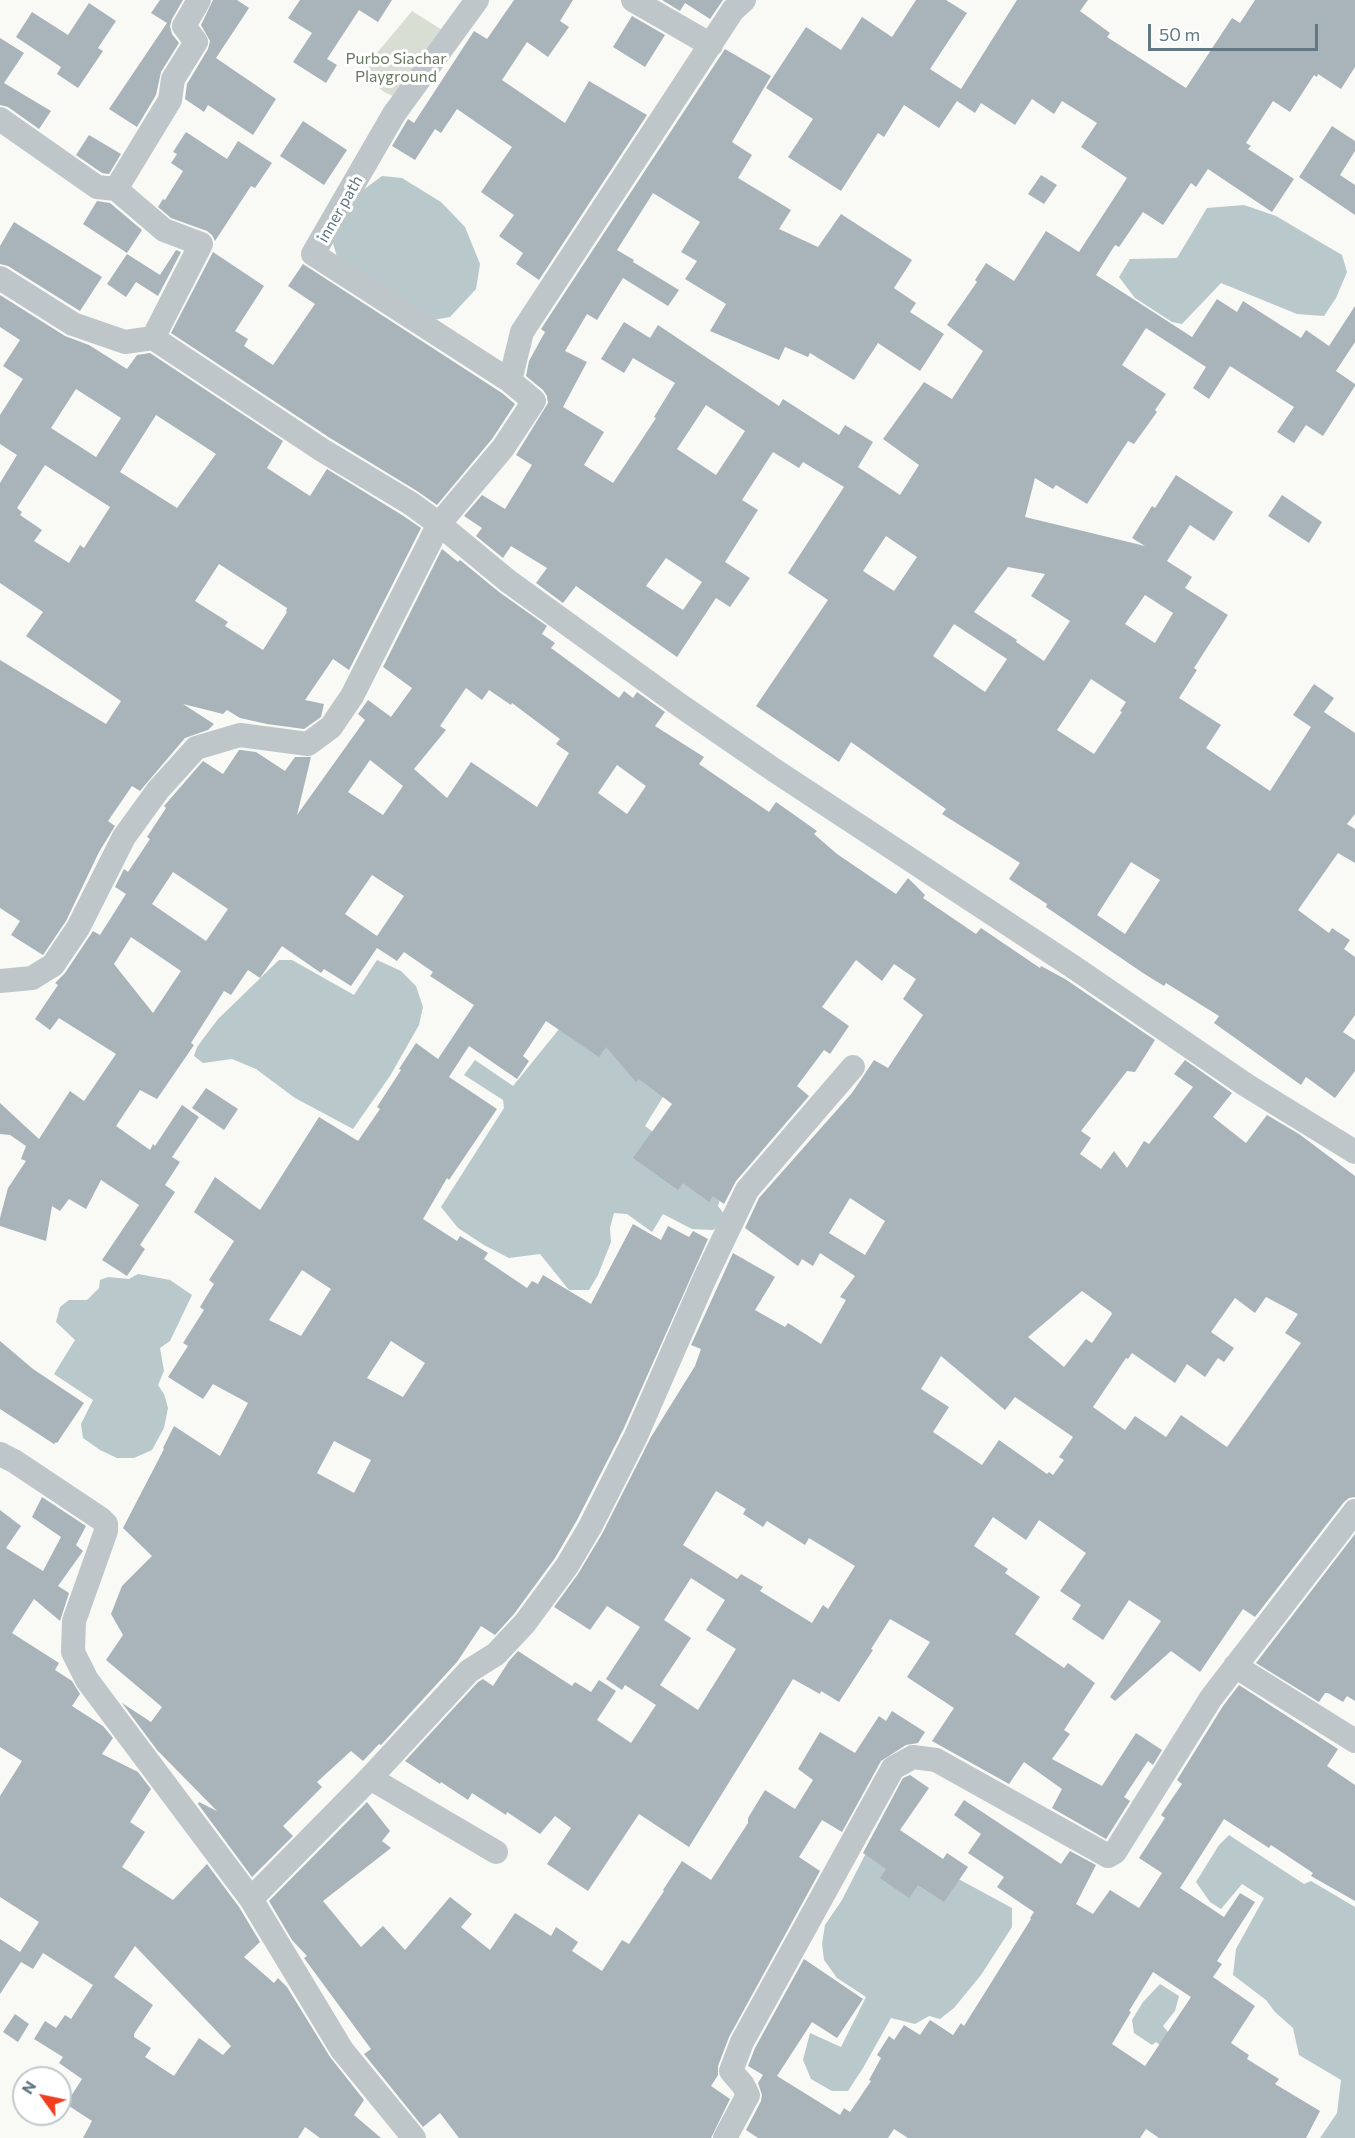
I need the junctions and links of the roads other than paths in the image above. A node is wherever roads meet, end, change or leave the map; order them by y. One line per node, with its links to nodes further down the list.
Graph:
1 (199, 0): 7 (street)
2 (477, 0): 10 (street, inner path)
3 (633, 0): 5 (street)
4 (744, 0): 5 (street)
5 (711, 45): 10 (street)
6 (0, 119): 7 (street)
7 (116, 189): 9 (street)
8 (0, 278): 9 (street)
9 (153, 338): 11 (street)
10 (510, 381): 11 (street)
11 (439, 524): 12 (street); 14 (street)
12 (0, 981)
13 (853, 1067): 19 (street)
14 (1355, 1152)
15 (0, 1454): 21 (street)
16 (1355, 1511): 17 (street)
17 (1235, 1666): 18 (street); 23 (street)
18 (1355, 1741)
19 (370, 1778): 20 (street); 21 (street)
20 (496, 1852)
21 (251, 1899): 22 (street)
22 (414, 2138)
23 (725, 2138)

